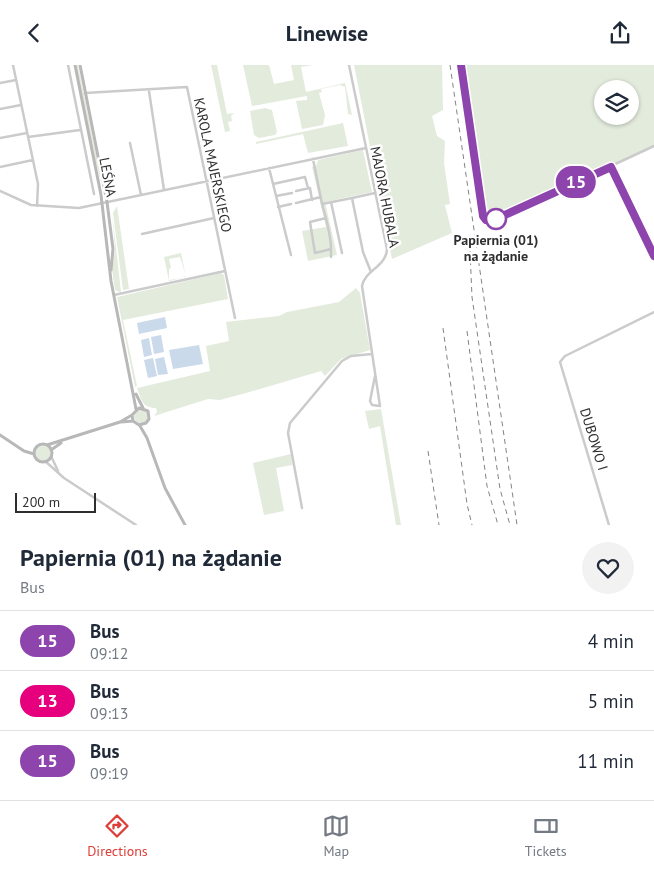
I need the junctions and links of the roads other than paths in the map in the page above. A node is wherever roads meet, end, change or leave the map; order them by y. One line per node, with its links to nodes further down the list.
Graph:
1 (13, 65): 7 (street)
2 (68, 65): 13 (street, LEŚNA)
3 (75, 65): 40 (main road, LEŚNA)
4 (80, 65): 10 (main road, LEŚNA)
5 (349, 65): 19 (street, MAJORA HUBALA)
6 (461, 65): 23 (main road)
7 (16, 80): 8 (street); 11 (street)
8 (0, 83)
9 (149, 91): 10 (street, KAROLA MAJERSKIEGO); 25 (street, KAROLA MAJERSKIEGO); 28 (street)
10 (85, 93): 37 (main road, LEŚNA)
11 (21, 105): 12 (street); 14 (street)
12 (0, 109)
13 (80, 130): 15 (street); 31 (street, LEŚNA)
14 (27, 133): 15 (street); 16 (street)
15 (28, 137): 21 (street)
16 (0, 138)
17 (130, 143): 32 (street)
18 (654, 146): 23 (street)
19 (366, 148): 20 (street); 30 (street, MAJORA HUBALA)
20 (313, 158): 24 (street); 34 (street)
21 (33, 160): 22 (street); 43 (street)
22 (0, 167)
23 (611, 167): 51 (main road)
24 (269, 168): 25 (street); 26 (street)
25 (207, 181): 28 (street); 46 (street, KAROLA MAJERSKIEGO)
26 (272, 183): 27 (street); 33 (street)
27 (308, 188): 33 (street); 36 (street)
28 (164, 190): 32 (street)
29 (0, 191): 43 (street)
30 (375, 193): 35 (street); 54 (street, MAJORA HUBALA)
31 (94, 194)
32 (141, 195): 37 (street)
33 (276, 196): 44 (street)
34 (321, 197): 36 (street); 42 (street)
35 (352, 198): 38 (street); 54 (street)
36 (312, 199): 39 (street)
37 (107, 202): 40 (street); 55 (main road, LEŚNA)
38 (331, 202): 42 (street); 49 (street)
39 (296, 203)
40 (102, 204): 43 (street); 55 (main road, LEŚNA)
41 (291, 204): 44 (street)
42 (322, 204): 45 (street)
43 (37, 206)
44 (278, 207): 50 (street)
45 (326, 218): 48 (street); 48 (street)
46 (214, 219): 47 (street); 53 (street, KAROLA MAJERSKIEGO)
47 (142, 234)
48 (330, 249): 52 (street)
49 (342, 253)
50 (291, 255)
51 (654, 256)
52 (330, 257)
53 (225, 271): 55 (street); 57 (street, KAROLA MAJERSKIEGO)
54 (371, 272): 58 (street, MAJORA HUBALA)
55 (114, 295): 60 (main road, LEŚNA)
56 (654, 312): 82 (street, DUBOWO I)
57 (234, 318)
58 (372, 354): 59 (street, MAJORA HUBALA); 79 (street)
59 (375, 376): 59 (street, MAJORA HUBALA)
60 (133, 386): 61 (main road, LEŚNA); 62 (main road, LEŚNA)
61 (143, 408): 62 (main road); 66 (main road)
62 (136, 409): 63 (main road)
63 (132, 415): 64 (main road); 65 (main road)
64 (133, 421): 65 (main road); 67 (main road)
65 (120, 422): 70 (main road)
66 (146, 423): 67 (main road); 69 (main road)
67 (139, 425): 69 (main road)
68 (0, 435): 72 (main road)
69 (147, 438): 81 (main road)
70 (66, 440): 71 (main road); 74 (main road)
71 (47, 445): 73 (main road); 74 (main road)
72 (21, 448): 73 (main road); 75 (main road)
73 (35, 449): 75 (main road)
74 (51, 450): 76 (main road)
75 (34, 455): 77 (main road)
76 (51, 456): 77 (main road); 78 (street)
77 (45, 461): 78 (street)
78 (58, 473): 80 (street)
79 (302, 509)
80 (136, 525)
81 (185, 525)
82 (609, 525)

